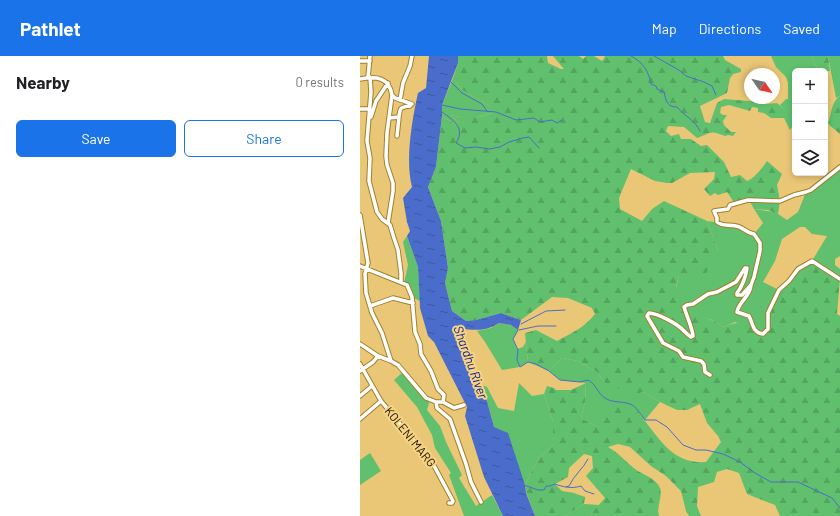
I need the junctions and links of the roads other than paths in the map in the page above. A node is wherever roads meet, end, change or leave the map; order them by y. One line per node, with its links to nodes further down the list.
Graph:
1 (412, 56): 8 (street)
2 (370, 58): 3 (street); 4 (street)
3 (360, 61)
4 (369, 77): 5 (street); 6 (street); 10 (street)
5 (360, 79)
6 (386, 82): 7 (street); 13 (street)
7 (392, 95): 8 (street); 12 (street)
8 (400, 100): 11 (street)
9 (360, 109): 10 (street)
10 (370, 109): 13 (street)
11 (399, 117): 12 (street); 14 (street)
12 (389, 118): 17 (street)
13 (370, 120): 17 (street)
14 (397, 136)
15 (840, 167): 22 (street)
16 (360, 215): 19 (street)
17 (388, 223): 21 (street)
18 (360, 266): 19 (street)
19 (366, 268): 21 (street); 24 (street)
20 (840, 279): 22 (street)
21 (401, 282): 23 (street)
22 (751, 285): 30 (street)
23 (412, 303): 24 (street); 35 (street)
24 (370, 306): 27 (street)
25 (360, 346): 26 (street)
26 (378, 356): 27 (street); 29 (street)
27 (391, 361): 34 (street)
28 (360, 364): 29 (street, KOLENI MARG)
29 (362, 370): 31 (street, KOLENI MARG)
30 (710, 375)
31 (372, 386): 32 (street); 33 (street, KOLENI MARG)
32 (360, 396)
33 (381, 401): 37 (street); 39 (street, KOLENI MARG)
34 (436, 402): 35 (street); 38 (street)
35 (443, 402): 36 (street)
36 (464, 405)
37 (360, 419)
38 (481, 502)
39 (449, 503)

